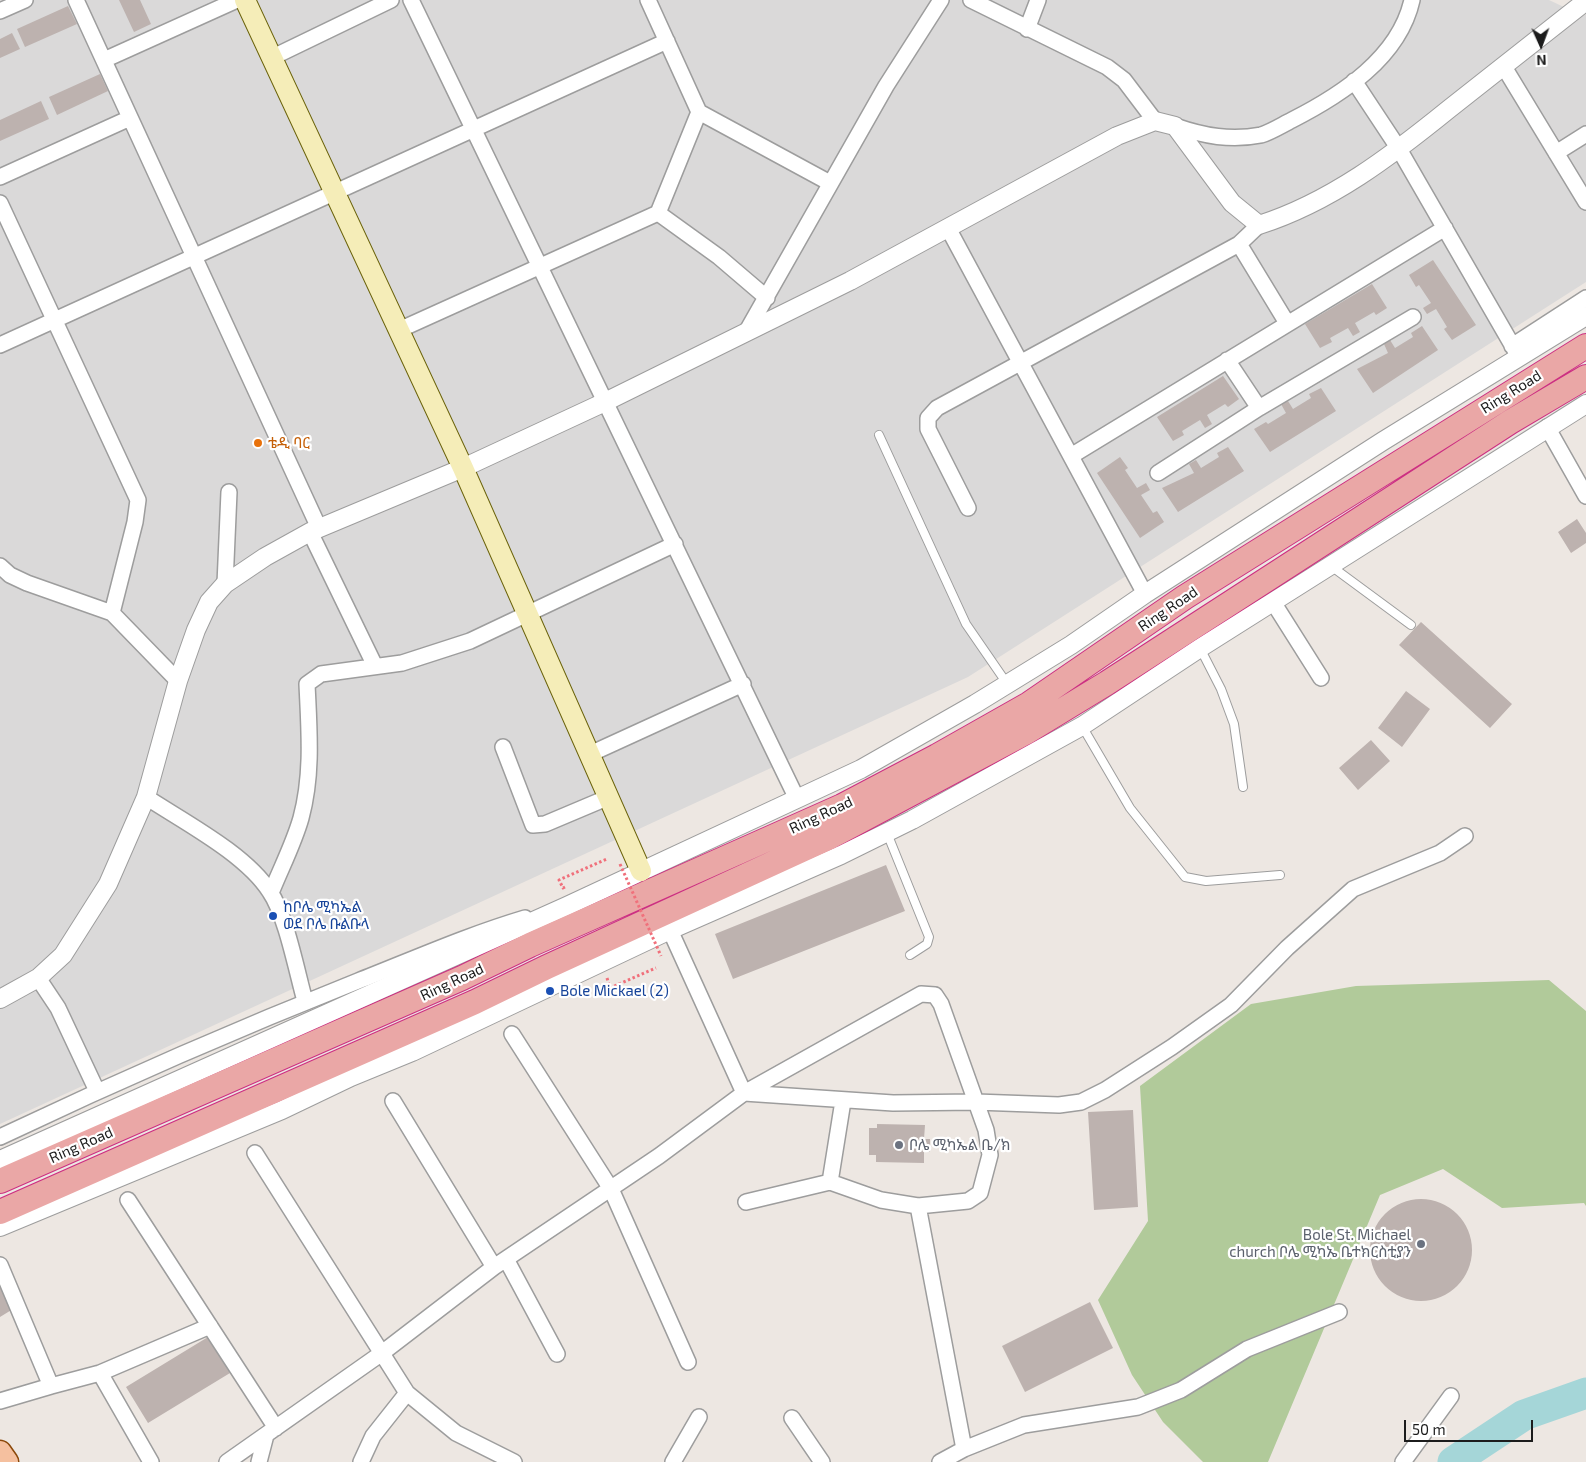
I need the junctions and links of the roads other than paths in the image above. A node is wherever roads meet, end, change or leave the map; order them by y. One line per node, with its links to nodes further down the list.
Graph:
1 (25, 0): 13 (street)
2 (76, 0): 17 (street)
3 (237, 0): 17 (street)
4 (245, 0): 16 (main road)
5 (391, 0): 16 (street)
6 (411, 0): 24 (street)
7 (648, 0): 15 (street)
8 (941, 0): 29 (street)
9 (971, 0): 14 (street)
10 (1038, 0): 14 (street)
11 (1412, 0): 19 (street)
12 (1586, 1): 18 (street)
13 (0, 11)
14 (1027, 28): 22 (street)
15 (667, 41): 20 (street); 24 (street)
16 (271, 58): 30 (main road)
17 (104, 60): 21 (street)
18 (1504, 67): 26 (street); 27 (street)
19 (1354, 81): 23 (street); 26 (street)
20 (699, 112): 29 (street); 33 (street)
21 (130, 118): 28 (street); 38 (street)
22 (1155, 121): 23 (street); 35 (street)
23 (1175, 126): 34 (street)
24 (472, 128): 30 (street); 39 (street)
25 (1586, 134): 27 (street)
26 (1399, 149): 34 (street); 36 (street)
27 (1556, 152): 31 (street)
28 (0, 177)
29 (830, 183): 40 (street)
30 (334, 192): 38 (street); 47 (main road)
31 (1586, 202)
32 (0, 203): 44 (street)
33 (658, 213): 39 (street); 40 (street)
34 (1259, 225): 37 (street)
35 (948, 228): 46 (street); 52 (street)
36 (1445, 228): 45 (street); 50 (street)
37 (1239, 244): 45 (street); 52 (street)
38 (194, 256): 44 (street); 65 (street)
39 (540, 268): 47 (street); 54 (street)
40 (767, 298): 46 (street)
41 (1586, 298): 50 (street)
42 (1586, 316): 50 (street)
43 (1413, 317): 56 (street)
44 (54, 322): 48 (street); 72 (street)
45 (1287, 323): 51 (street)
46 (748, 329): 54 (street)
47 (398, 330): 60 (main road)
48 (0, 345)
49 (1586, 346): 108 (highway, Ring Road)
50 (1516, 352): 70 (street)
51 (1227, 360): 56 (street); 59 (street)
52 (1022, 364): 59 (street); 64 (street)
53 (1586, 377): 114 (highway, Ring Road)
54 (605, 402): 60 (street); 66 (street)
55 (1586, 404): 57 (street)
56 (1260, 408): 61 (street)
57 (1547, 427): 63 (street); 67 (street)
58 (879, 435): 80 (lane)
59 (1071, 456): 70 (street)
60 (463, 468): 65 (street); 73 (main road)
61 (1158, 473)
62 (229, 492): 69 (street)
63 (1586, 496)
64 (968, 508)
65 (314, 530): 69 (street); 76 (street)
66 (675, 544): 73 (street); 79 (street)
67 (1329, 565): 71 (street); 74 (lane)
68 (0, 566): 72 (street)
69 (225, 584): 78 (street)
70 (1145, 594): 80 (street)
71 (1273, 602): 75 (street); 77 (street)
72 (112, 613): 78 (street)
73 (527, 614): 76 (street); 83 (main road)
74 (1411, 625)
75 (1200, 648): 81 (street); 84 (lane)
76 (375, 666): 92 (street)
77 (1320, 678)
78 (178, 681): 85 (street)
79 (743, 684): 83 (street); 87 (street)
80 (1008, 685): 87 (street)
81 (1082, 726): 88 (street); 91 (lane)
82 (503, 747): 86 (street)
83 (590, 754): 86 (main road)
84 (1243, 787)
85 (146, 797): 92 (street); 96 (street)
86 (609, 797): 90 (main road)
87 (797, 799): 90 (street)
88 (887, 833): 94 (street); 95 (lane)
89 (1465, 836): 104 (street)
90 (641, 871): 93 (street)
91 (1280, 875)
92 (271, 893): 98 (street)
93 (567, 906): 98 (street); 107 (street)
94 (670, 930): 101 (street); 115 (street)
95 (910, 955)
96 (38, 978): 97 (street); 100 (street)
97 (0, 999)
98 (305, 1002): 100 (street)
99 (512, 1034): 110 (street)
100 (97, 1091): 105 (street)
101 (744, 1093): 103 (street); 104 (street); 110 (street)
102 (393, 1101): 116 (street)
103 (843, 1101): 104 (street); 109 (street)
104 (976, 1102): 113 (street)
105 (0, 1136)
106 (255, 1153): 120 (street)
107 (0, 1160)
108 (0, 1181)
109 (830, 1182): 112 (street); 113 (street)
110 (611, 1189): 116 (street); 122 (street)
111 (128, 1200): 119 (street)
112 (746, 1202)
113 (918, 1206): 131 (street)
114 (0, 1212)
115 (0, 1227)
116 (500, 1263): 120 (street); 121 (street)
117 (0, 1265): 124 (street)
118 (1339, 1312): 131 (street)
119 (210, 1326): 123 (street); 130 (street)
120 (382, 1353): 125 (street); 130 (street)
121 (557, 1354)
122 (688, 1362)
123 (100, 1373): 124 (street); 134 (street)
124 (51, 1386): 127 (street)
125 (407, 1393): 137 (street); 138 (street)
126 (1451, 1396): 142 (street)
127 (0, 1401)
128 (699, 1417): 139 (street)
129 (792, 1418): 140 (street)
130 (271, 1431): 135 (street); 136 (street)
131 (964, 1448): 141 (street)
132 (0, 1452): 133 (main road)
133 (7, 1462)
134 (151, 1462)
135 (227, 1462)
136 (259, 1462)
137 (361, 1462)
138 (514, 1462)
139 (673, 1462)
140 (822, 1462)
141 (940, 1462)
142 (1403, 1462)

